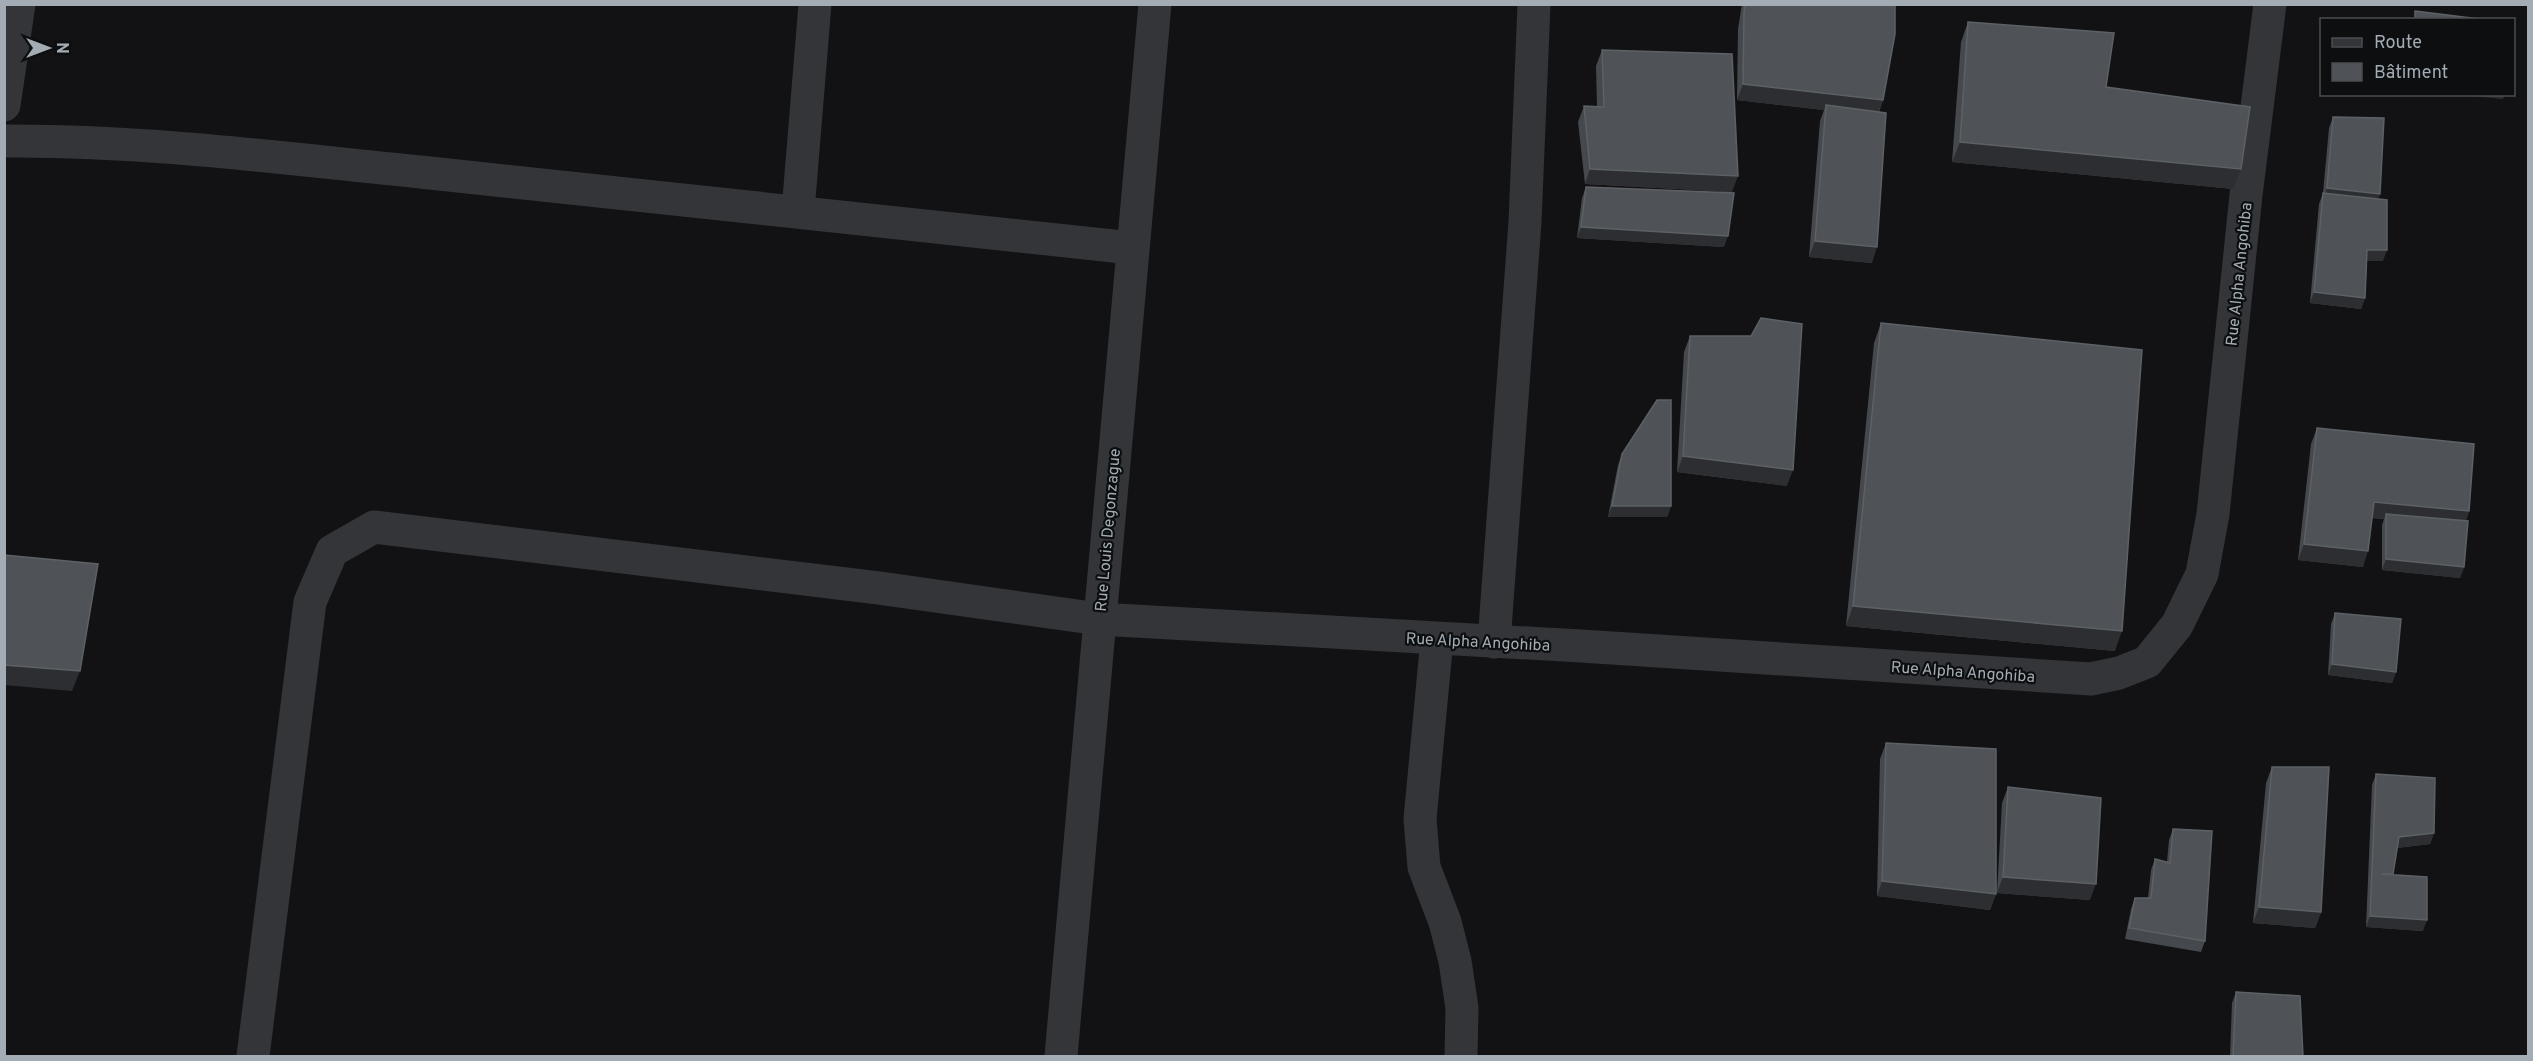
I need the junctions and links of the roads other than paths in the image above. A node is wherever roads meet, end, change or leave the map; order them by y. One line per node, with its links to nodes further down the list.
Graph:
1 (19, 4): 6 (street)
2 (816, 4): 8 (street)
3 (1155, 4): 9 (street, Rue Louis Degonzague)
4 (1534, 4): 12 (street)
5 (2270, 4): 12 (street, Rue Alpha Angohiba)
6 (4, 105)
7 (4, 141): 8 (street)
8 (798, 211): 9 (street)
9 (1132, 248): 10 (street, Rue Louis Degonzague)
10 (1099, 619): 11 (street, Rue Alpha Angohiba); 13 (street, Rue Alpha Angohiba); 14 (street, Rue Louis Degonzague)
11 (1437, 639): 12 (street, Rue Alpha Angohiba); 15 (street)
12 (1494, 642)
13 (253, 1056)
14 (1061, 1056)
15 (1461, 1056)

